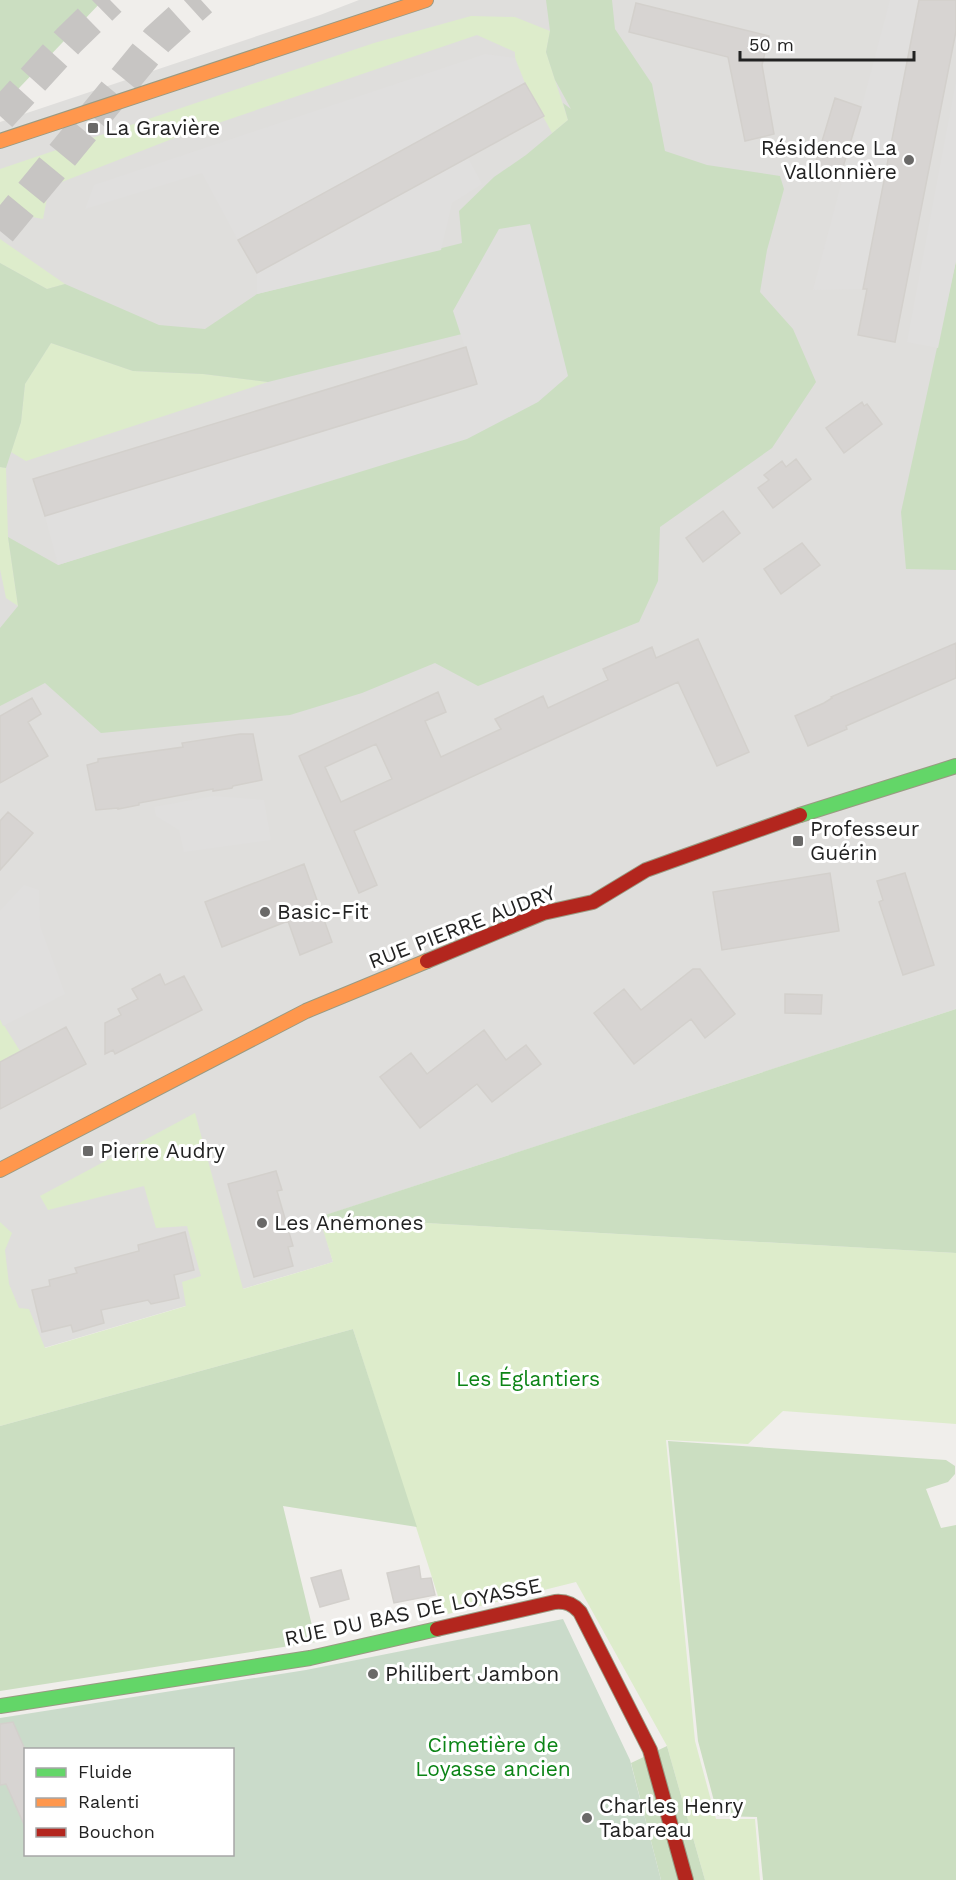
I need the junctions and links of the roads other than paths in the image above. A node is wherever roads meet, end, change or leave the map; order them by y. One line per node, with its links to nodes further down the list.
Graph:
1 (426, 0): 2 (street)
2 (0, 141)
3 (956, 766): 4 (street, RUE PIERRE AUDRY)
4 (0, 1170)
5 (0, 1706): 6 (street, RUE DU BAS DE LOYASSE)
6 (686, 1880)

